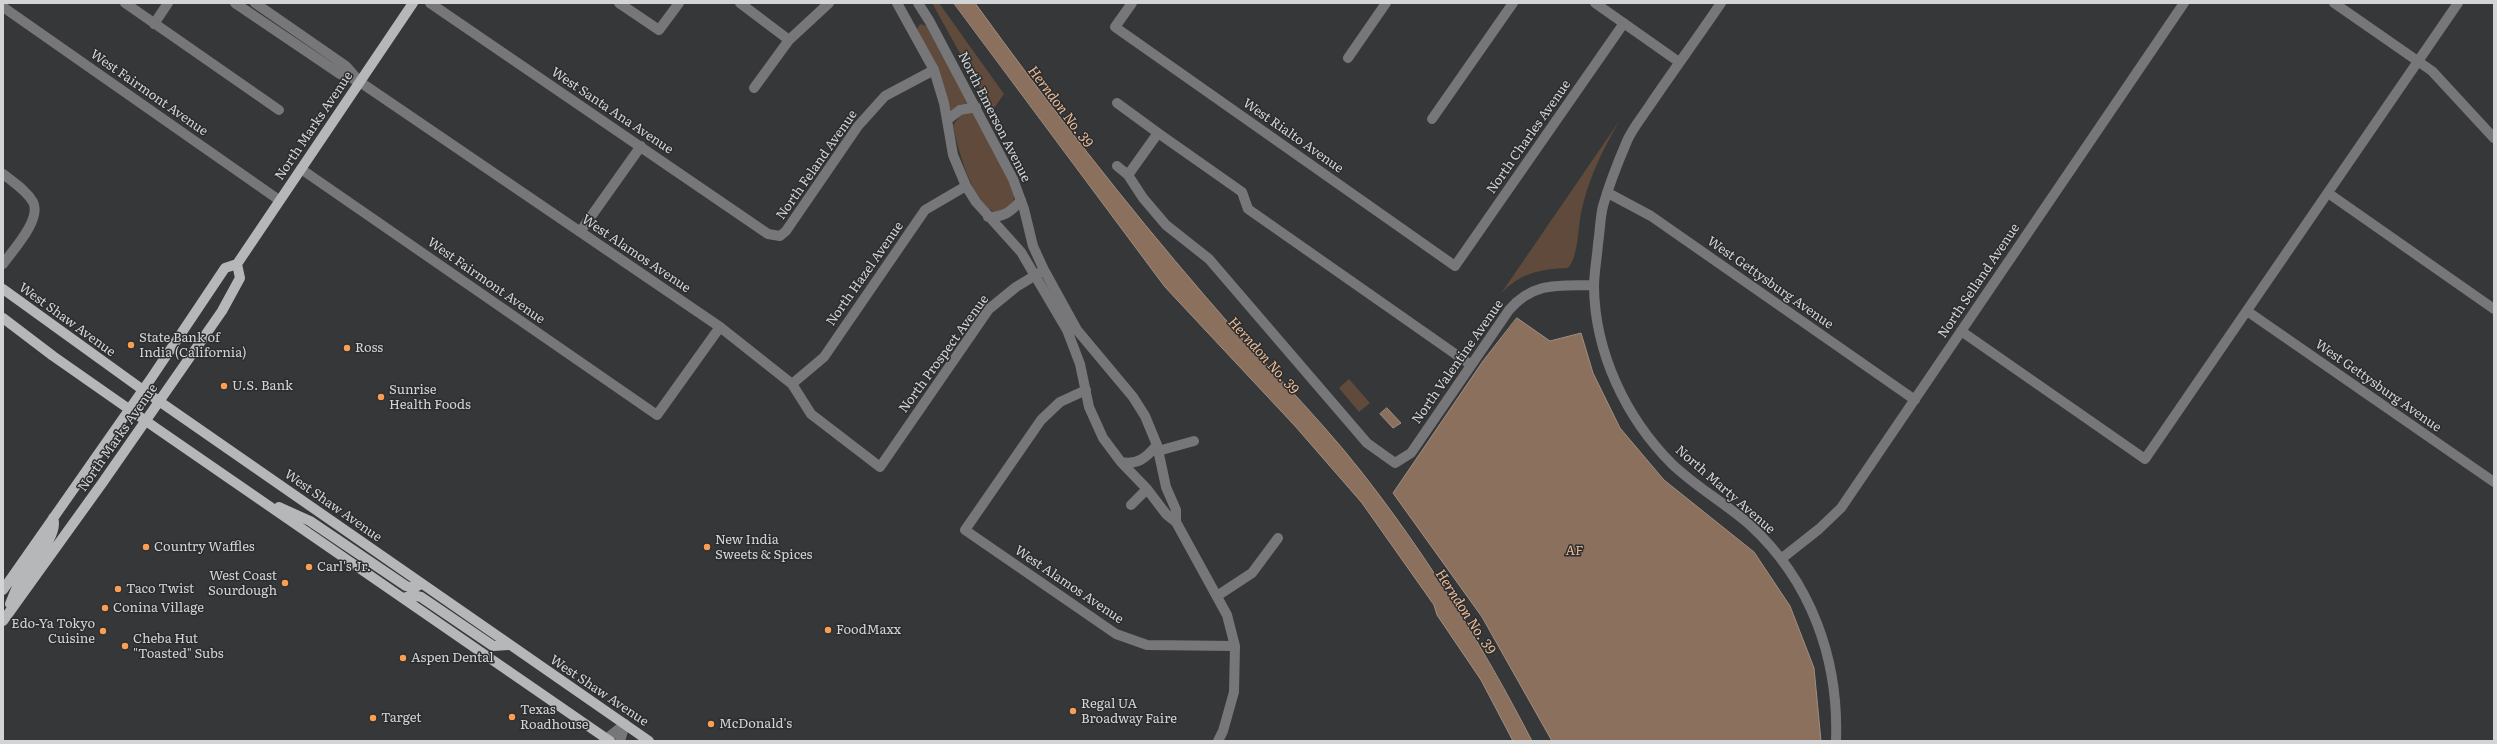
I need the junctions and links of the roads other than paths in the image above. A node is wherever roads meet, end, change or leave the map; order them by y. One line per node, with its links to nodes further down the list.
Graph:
1 (125, 3): 23 (street)
2 (168, 3): 23 (street)
3 (235, 3): 29 (street, West Alamos Avenue)
4 (255, 3): 29 (street, West Alamos Avenue)
5 (413, 3): 29 (main road, North Marks Avenue)
6 (430, 3): 38 (street, West Santa Ana Avenue)
7 (619, 3): 8 (street)
8 (679, 3)
9 (740, 3): 24 (street)
10 (829, 3): 24 (street)
11 (898, 3): 28 (street, North Emerson Avenue)
12 (918, 3): 32 (street, North Emerson Avenue)
13 (1132, 3): 53 (street, West Rialto Avenue)
14 (1386, 3): 25 (street)
15 (1513, 3): 34 (street)
16 (1595, 3): 22 (street)
17 (1721, 3): 26 (street)
18 (2184, 3): 61 (street, North Selland Avenue)
19 (2334, 3): 27 (street)
20 (2458, 3): 27 (street)
21 (3, 7): 46 (street, West Fairmont Avenue)
22 (1624, 23): 26 (street); 53 (street, North Charles Avenue)
23 (154, 24): 33 (street)
24 (789, 40): 30 (street)
25 (1348, 58)
26 (1679, 62): 44 (street)
27 (2418, 62): 37 (street); 45 (street)
28 (934, 70): 35 (street, North Emerson Avenue); 50 (street, North Feland Avenue)
29 (360, 82): 40 (main road, North Marks Avenue); 49 (street, West Alamos Avenue)
30 (754, 88)
31 (1117, 103): 36 (street)
32 (976, 107): 35 (street); 47 (street, North Emerson Avenue)
33 (279, 110)
34 (1432, 119)
35 (947, 120): 43 (street, North Emerson Avenue)
36 (1158, 133): 42 (street); 62 (street)
37 (2494, 138)
38 (641, 146): 49 (street); 50 (street, West Santa Ana Avenue)
39 (1117, 166): 42 (street)
40 (301, 169): 46 (main road, North Marks Avenue); 60 (street, West Fairmont Avenue)
41 (3, 174): 51 (street)
42 (1128, 175): 62 (street, North Valentine Avenue)
43 (966, 186): 48 (street, North Emerson Avenue); 63 (street, North Hazel Avenue)
44 (1608, 193): 55 (street); 66 (street, West Gettysburg Avenue)
45 (2328, 193): 57 (street); 58 (street)
46 (279, 200): 52 (main road, North Marks Avenue)
47 (1021, 200): 48 (street); 54 (street, North Emerson Avenue)
48 (988, 217): 54 (street, North Emerson Avenue)
49 (580, 232): 60 (street, West Alamos Avenue)
50 (780, 236)
51 (3, 264)
52 (237, 264): 64 (main road, North Marks Avenue); 67 (main road, North Marks Avenue)
53 (1455, 266)
54 (1040, 273): 65 (street, North Emerson Avenue); 71 (street, North Emerson Avenue); 73 (street, North Prospect Avenue)
55 (1594, 284): 62 (street, North Valentine Avenue); 81 (street, North Marty Avenue)
56 (3, 289): 64 (main road, West Shaw Avenue)
57 (2494, 309)
58 (2247, 311): 61 (street); 74 (street, West Gettysburg Avenue)
59 (3, 318): 68 (main road)
60 (720, 327): 63 (street, West Alamos Avenue)
61 (1961, 331): 66 (street, North Selland Avenue)
62 (1471, 365)
63 (792, 384): 73 (street, West Alamos Avenue)
64 (143, 390): 67 (main road, West Shaw Avenue); 68 (main road, North Marks Avenue)
65 (1086, 390): 72 (street, North Emerson Avenue); 88 (street, West Alamos Avenue)
66 (1914, 400): 81 (street, North Selland Avenue)
67 (160, 402): 69 (main road, North Marks Avenue); 82 (main road, West Shaw Avenue)
68 (130, 409): 69 (main road); 78 (main road, North Marks Avenue)
69 (146, 421): 76 (main road); 86 (main road, North Marks Avenue)
70 (1194, 442): 71 (street)
71 (1158, 448): 72 (street); 79 (street, North Emerson Avenue)
72 (1121, 462): 75 (street, North Emerson Avenue)
73 (880, 467)
74 (2494, 482)
75 (1147, 489): 77 (street); 79 (street, North Emerson Avenue)
76 (252, 495): 82 (main road); 85 (main road)
77 (1131, 505)
78 (53, 518): 83 (main road, North Marks Avenue); 86 (main road)
79 (1176, 522): 84 (street, North Emerson Avenue)
80 (1278, 538): 84 (street)
81 (1781, 559): 94 (street, North Marty Avenue)
82 (421, 584): 87 (main road, West Shaw Avenue)
83 (3, 590)
84 (1217, 596): 88 (street, North Emerson Avenue)
85 (404, 598): 87 (main road); 90 (main road)
86 (4, 620)
87 (508, 645): 89 (main road, West Shaw Avenue)
88 (1236, 646): 93 (street)
89 (625, 724): 90 (street); 91 (street); 92 (main road, West Shaw Avenue)
90 (607, 740)
91 (620, 741)
92 (650, 741)
93 (1218, 741)
94 (1836, 741)

